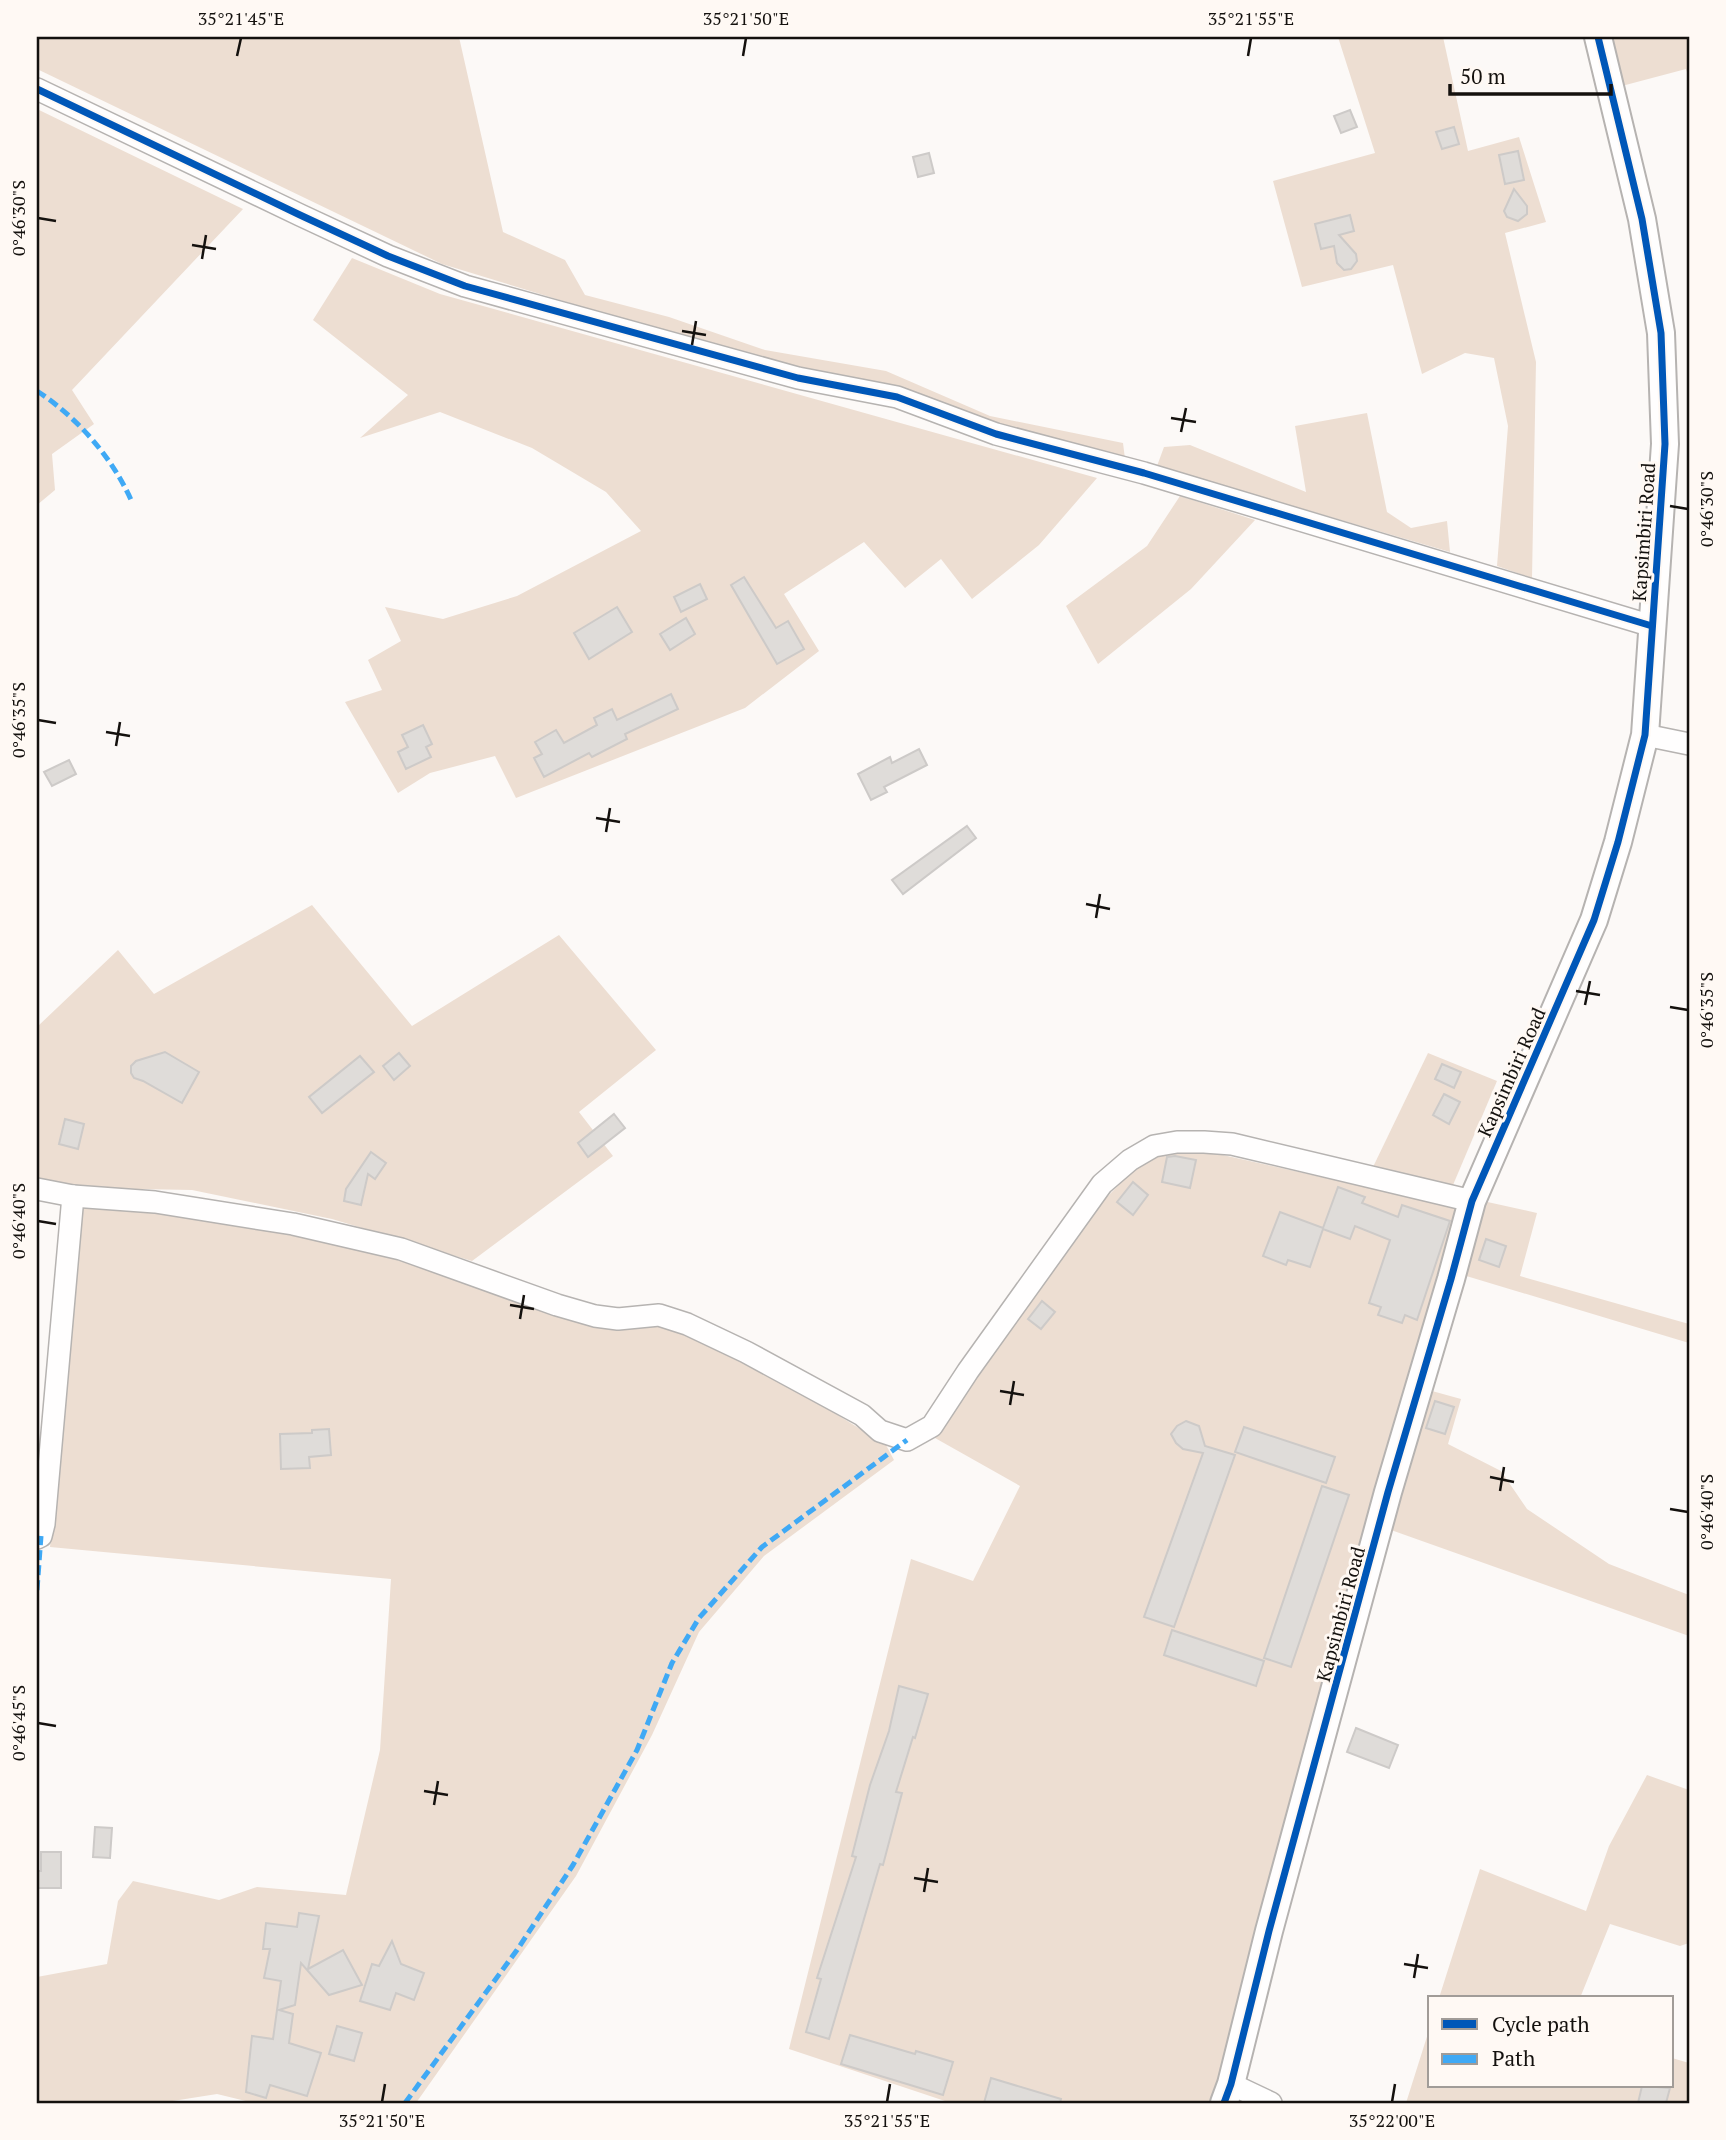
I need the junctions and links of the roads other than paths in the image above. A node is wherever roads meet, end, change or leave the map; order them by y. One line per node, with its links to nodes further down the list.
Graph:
1 (1598, 37): 3 (street, Kapsimbiri Road)
2 (37, 89): 3 (street)
3 (1652, 625): 4 (street, Kapsimbiri Road)
4 (1645, 735): 5 (street); 8 (street, Kapsimbiri Road)
5 (1689, 744)
6 (37, 1189): 7 (street)
7 (73, 1196): 8 (street); 9 (street)
8 (1472, 1201): 10 (street, Kapsimbiri Road)
9 (37, 1538)
10 (1227, 2094): 11 (street)
11 (1270, 2103)

